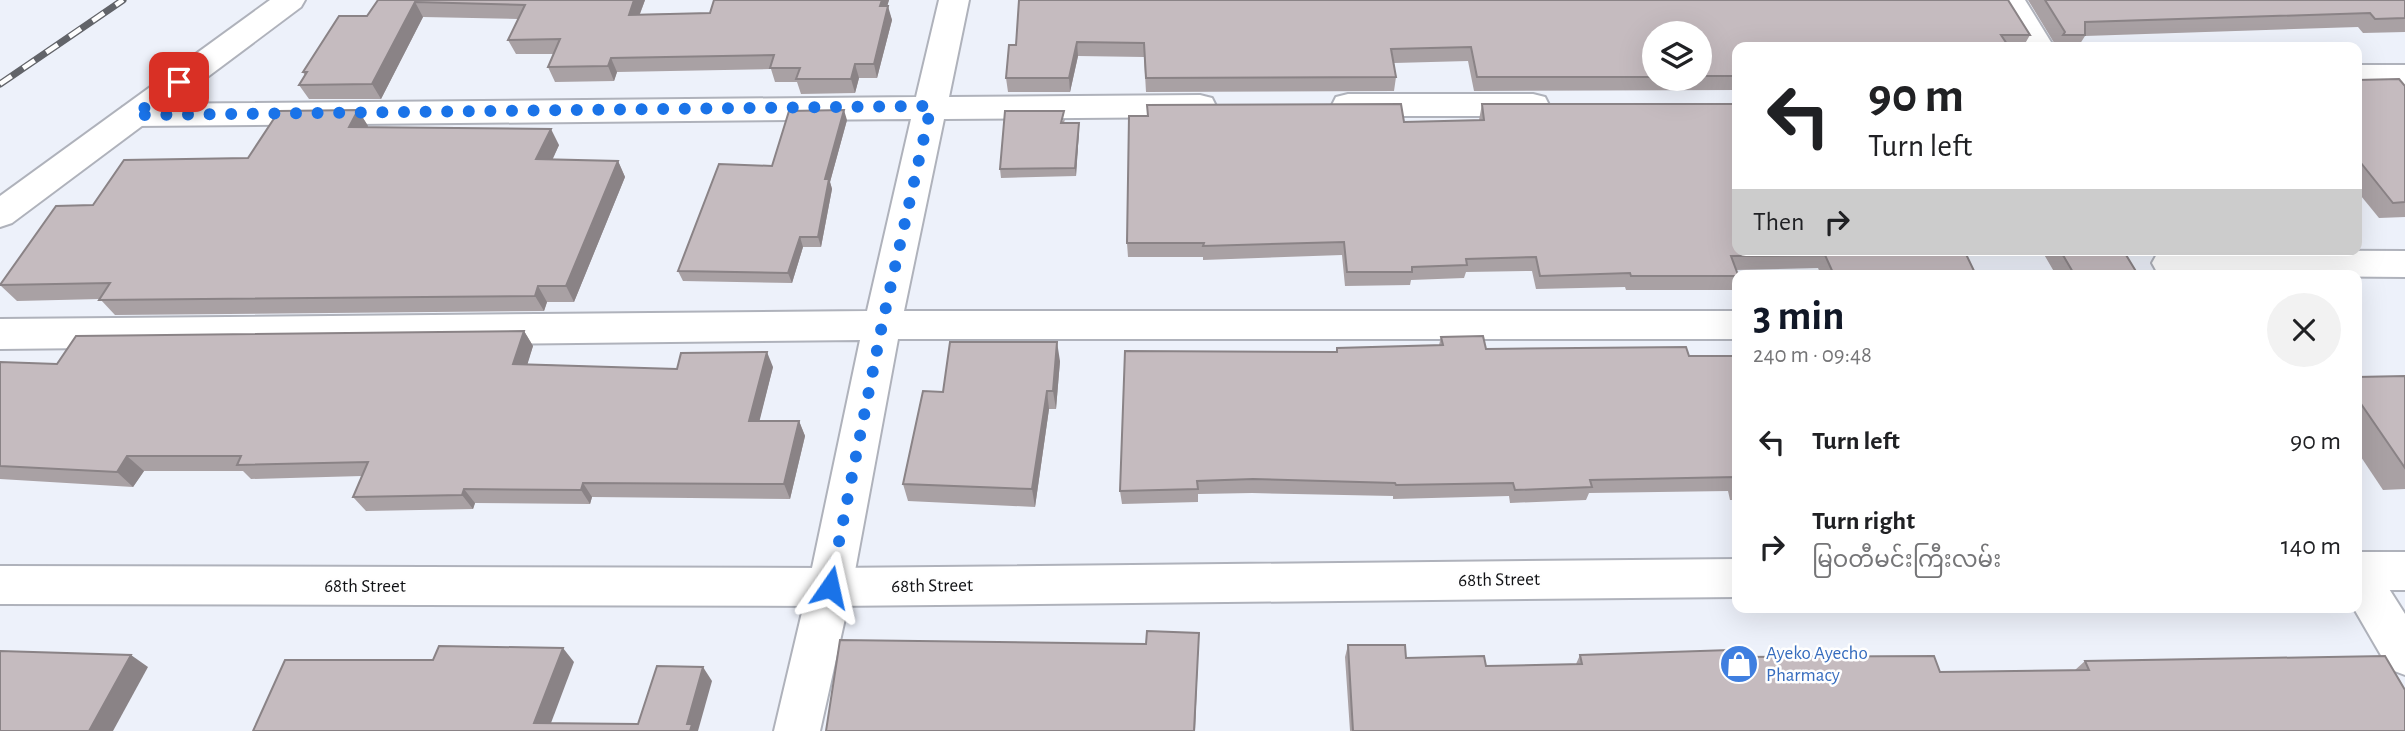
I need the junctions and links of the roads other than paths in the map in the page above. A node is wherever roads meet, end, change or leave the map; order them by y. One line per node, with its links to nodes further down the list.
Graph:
1 (290, 0): 11 (street)
2 (954, 0): 9 (street)
3 (2010, 0): 4 (street)
4 (2035, 42)
5 (2362, 76): 6 (street)
6 (2405, 76)
7 (1321, 105): 8 (street)
8 (1557, 105)
9 (931, 106): 10 (street); 11 (street); 15 (street)
10 (1237, 106)
11 (135, 115): 12 (street)
12 (0, 214)
13 (2170, 263): 14 (street)
14 (2405, 264)
15 (882, 325): 16 (street); 17 (street); 23 (street)
16 (1732, 325)
17 (0, 334)
18 (2405, 571): 19 (street)
19 (2362, 573)
20 (1732, 578): 23 (street, 68th Street)
21 (2362, 581): 24 (street)
22 (0, 585): 23 (street, 68th Street)
23 (830, 587): 25 (street)
24 (2405, 654)
25 (797, 731)

